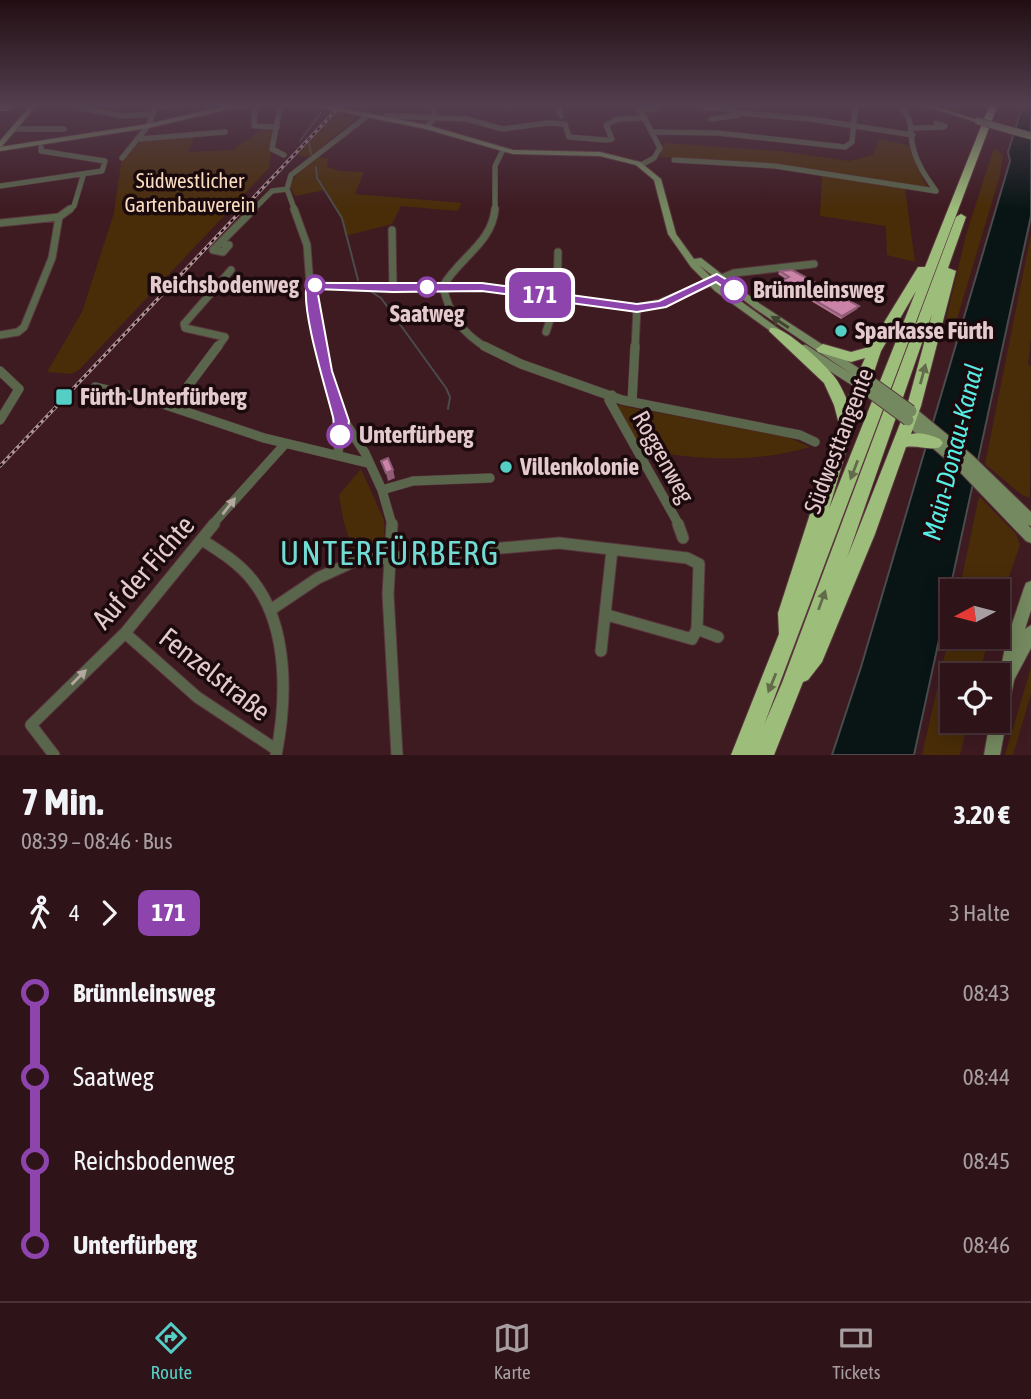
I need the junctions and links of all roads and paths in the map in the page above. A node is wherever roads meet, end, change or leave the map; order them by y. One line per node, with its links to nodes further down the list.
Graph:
1 (55, 139): 12 (main road)
2 (139, 139): 16 (street)
3 (274, 139): 15 (street)
4 (338, 139): 21 (street)
5 (467, 139): 14 (main road)
6 (657, 139): 18 (street)
7 (769, 139): 8 (street)
8 (852, 139)
9 (913, 139): 17 (street)
10 (982, 139): 25 (highway, Südwesttangente)
11 (988, 139): 25 (highway, Südwesttangente)
12 (0, 147)
13 (41, 147): 19 (street)
14 (503, 150): 18 (main road); 32 (street)
15 (284, 155)
16 (122, 158)
17 (674, 160)
18 (641, 165): 30 (main road)
19 (83, 176): 20 (street); 22 (street)
20 (0, 186)
21 (287, 189): 26 (street); 31 (street)
22 (59, 217): 23 (street); 38 (street)
23 (0, 223)
24 (391, 230): 33 (street)
25 (946, 242): 40 (highway); 47 (highway, one-way to 25); 75 (highway, Südwesttangente, one-way to 75); 79 (highway, Südwesttangente, one-way to 25)
26 (222, 244)
27 (558, 252): 34 (street)
28 (814, 264): 30 (street)
29 (231, 271): 46 (street)
30 (713, 279): 35 (street); 37 (main road); 39 (main road, one-way to 30)
31 (311, 285): 33 (street); 49 (street)
32 (443, 286): 33 (street); 34 (street); 44 (street)
33 (393, 289)
34 (557, 298): 35 (street); 36 (street)
35 (637, 308): 45 (street, Roggenweg)
36 (546, 331)
37 (775, 331): 42 (main road); 50 (highway)
38 (0, 335)
39 (823, 349): 40 (highway); 42 (main road)
40 (874, 351): 42 (highway)
41 (1, 371): 48 (street)
42 (864, 379): 47 (main road, bridge); 50 (highway)
43 (95, 387): 46 (street)
44 (612, 395): 45 (street); 64 (street, Roggenweg)
45 (632, 402): 51 (street)
46 (173, 406): 55 (street)
47 (909, 416): 52 (highway); 54 (main road); 60 (main road)
48 (0, 421)
49 (341, 421): 53 (street); 56 (street)
50 (845, 425): 75 (highway)
51 (816, 442)
52 (900, 442): 54 (highway); 79 (highway)
53 (358, 443): 56 (street); 56 (street); 57 (street)
54 (935, 443): 60 (main road)
55 (285, 444): 56 (street); 65 (street, Auf der Fichte, one-way to 55)
56 (342, 452): 57 (street)
57 (368, 463): 59 (street)
58 (489, 478): 59 (street)
59 (382, 490): 67 (street)
60 (1009, 502): 61 (main road); 62 (main road); 63 (main road)
61 (1031, 509)
62 (1031, 520)
63 (1031, 537)
64 (683, 538)
65 (202, 540): 69 (street); 73 (street, Auf der Fichte)
66 (612, 550): 67 (street); 70 (street); 71 (street)
67 (392, 557): 69 (street); 83 (street)
68 (1031, 588): 77 (main road)
69 (272, 609): 81 (street)
70 (607, 615): 71 (street); 76 (street)
71 (697, 629): 74 (street)
72 (1031, 632): 78 (main road)
73 (125, 633): 81 (street, Fenzelstraße); 82 (street, Auf der Fichte, one-way to 73)
74 (718, 637)
75 (788, 643): 84 (highway, Südwesttangente, one-way to 84)
76 (601, 651)
77 (1010, 663)
78 (1010, 674)
79 (792, 685): 85 (highway, Südwesttangente)
80 (996, 733): 86 (main road)
81 (276, 752)
82 (54, 755)
83 (397, 755)
84 (742, 755)
85 (764, 755)
86 (992, 755)

